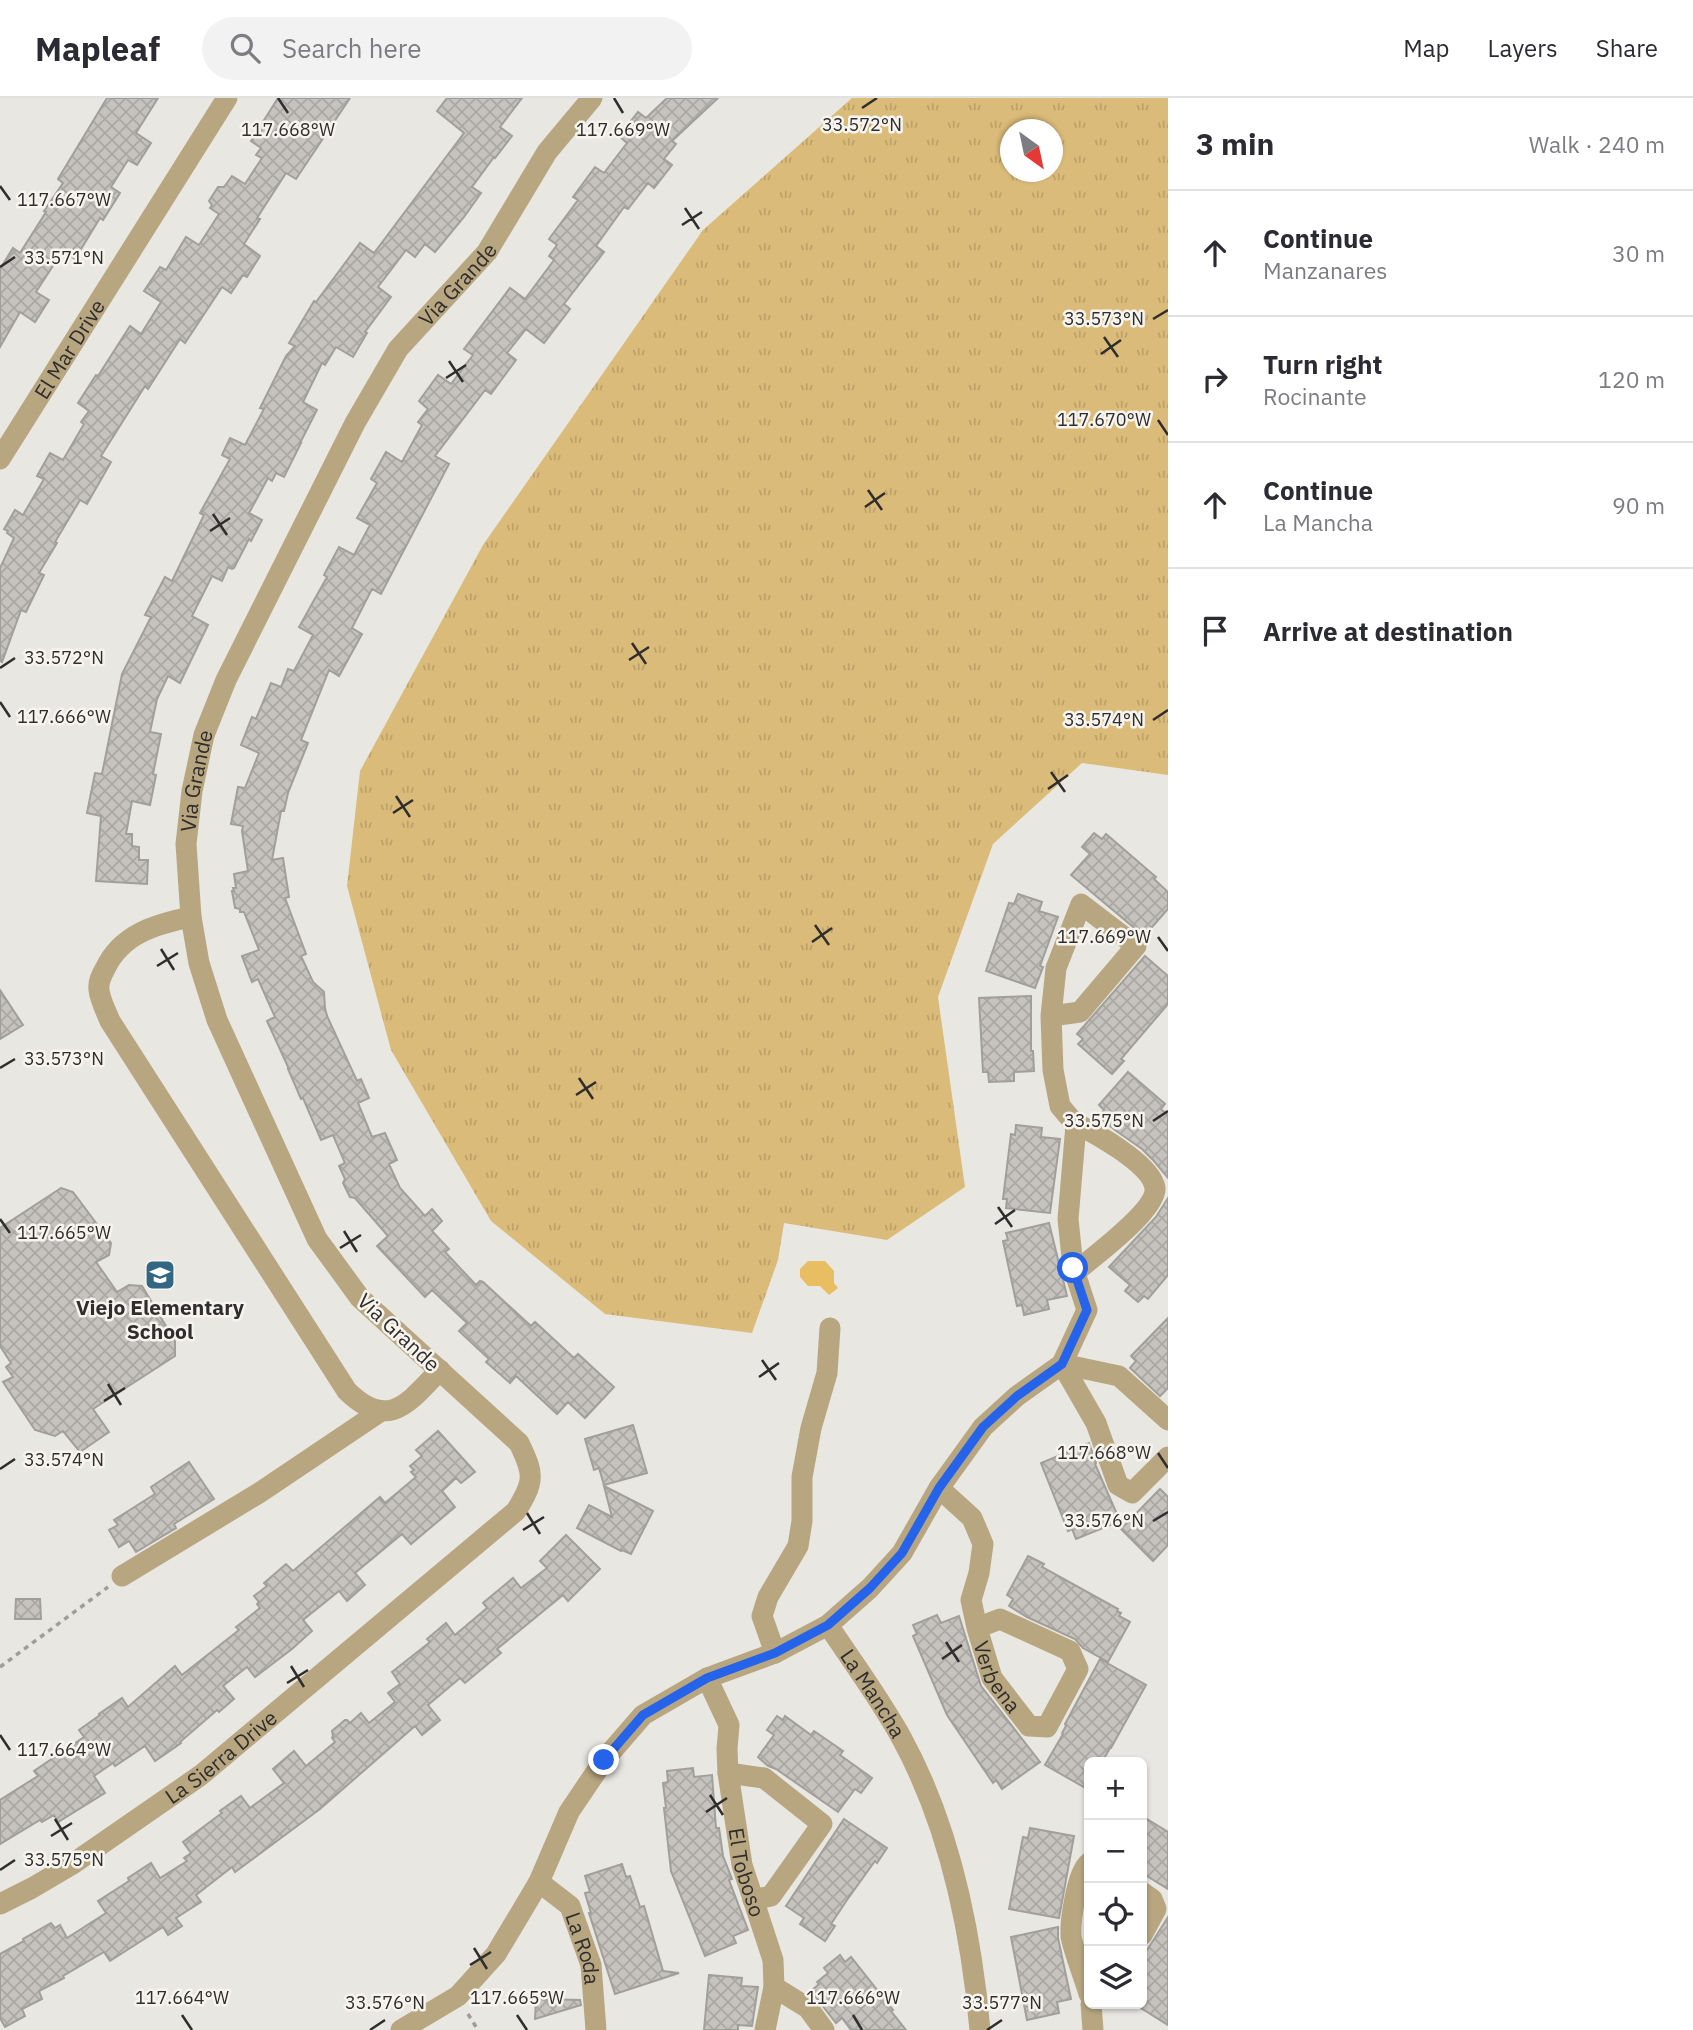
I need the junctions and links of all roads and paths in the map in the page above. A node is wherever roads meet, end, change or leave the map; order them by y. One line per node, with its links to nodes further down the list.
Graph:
1 (228, 98): 3 (street, El Mar Drive)
2 (592, 98): 4 (street, Via Grande)
3 (0, 459)
4 (191, 918): 10 (street, Via Grande); 11 (street)
5 (1051, 1016): 5 (street); 6 (street)
6 (1073, 1122): 7 (street); 7 (street)
7 (1075, 1272): 9 (street)
8 (830, 1328): 19 (street)
9 (1062, 1364): 12 (street); 13 (street); 15 (street)
10 (440, 1370): 11 (street); 14 (street, Via Grande)
11 (381, 1411): 16 (street)
12 (1168, 1420)
13 (1168, 1457)
14 (530, 1465): 27 (street, La Sierra Drive)
15 (939, 1488): 17 (street); 18 (street, Verbena)
16 (122, 1576): 20 (path)
17 (828, 1625): 19 (street); 36 (street, La Mancha)
18 (977, 1628): 18 (street, Verbena)
19 (775, 1653): 21 (street)
20 (0, 1667)
21 (707, 1678): 22 (street, El Toboso); 24 (street)
22 (729, 1773): 26 (street, El Toboso); 26 (street)
23 (1084, 1869): 29 (street)
24 (539, 1882): 32 (street); 33 (street, La Roda)
25 (1147, 1896): 28 (street)
26 (753, 1900): 30 (street, El Toboso)
27 (0, 1904)
28 (1147, 1926)
29 (1084, 1978)
30 (774, 1987): 34 (street, El Toboso); 35 (street)
31 (1091, 2009): 37 (street)
32 (401, 2030)
33 (596, 2030)
34 (765, 2030)
35 (824, 2030)
36 (980, 2030)
37 (1093, 2030)

